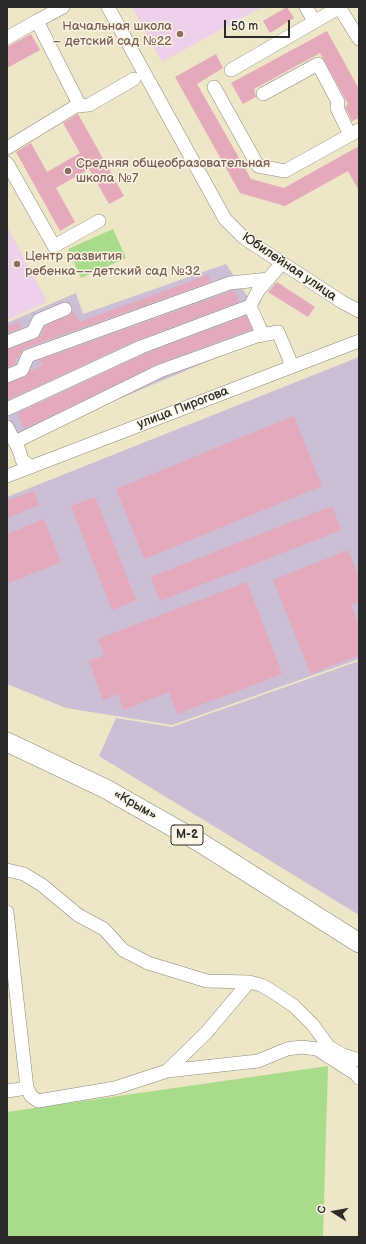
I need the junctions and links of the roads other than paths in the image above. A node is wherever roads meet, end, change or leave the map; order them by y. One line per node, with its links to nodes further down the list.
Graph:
1 (63, 7): 5 (street)
2 (108, 7): 18 (street, Юбилейная улица)
3 (306, 7): 6 (street)
4 (340, 7): 6 (street); 8 (street)
5 (37, 21): 7 (street); 13 (street)
6 (314, 21): 9 (street)
7 (7, 38)
8 (359, 39)
9 (232, 70)
10 (134, 79): 13 (street)
11 (214, 87): 14 (street)
12 (263, 94): 14 (street)
13 (80, 106): 15 (street)
14 (355, 132)
15 (7, 148)
16 (7, 163): 17 (street)
17 (99, 221)
18 (282, 263): 19 (street); 22 (street, Юбилейная улица)
19 (269, 279): 20 (street); 27 (street)
20 (250, 306): 23 (street); 28 (street)
21 (65, 309): 25 (street)
22 (359, 310)
23 (263, 335): 26 (street); 30 (street)
24 (359, 341): 26 (street, улица Пирогова)
25 (7, 342)
26 (291, 367): 31 (street, улица Пирогова)
27 (7, 376)
28 (7, 410)
29 (7, 426): 30 (street)
30 (15, 442): 31 (street)
31 (31, 467): 32 (street, улица Пирогова)
32 (7, 476)
33 (7, 742): 36 (highway, «Крым» / М-2)
34 (7, 870): 37 (street)
35 (7, 912): 41 (street)
36 (359, 943)
37 (250, 982): 38 (street); 39 (street)
38 (359, 1060)
39 (167, 1071): 40 (street); 41 (street)
40 (358, 1073)
41 (27, 1088): 42 (street)
42 (7, 1091)

